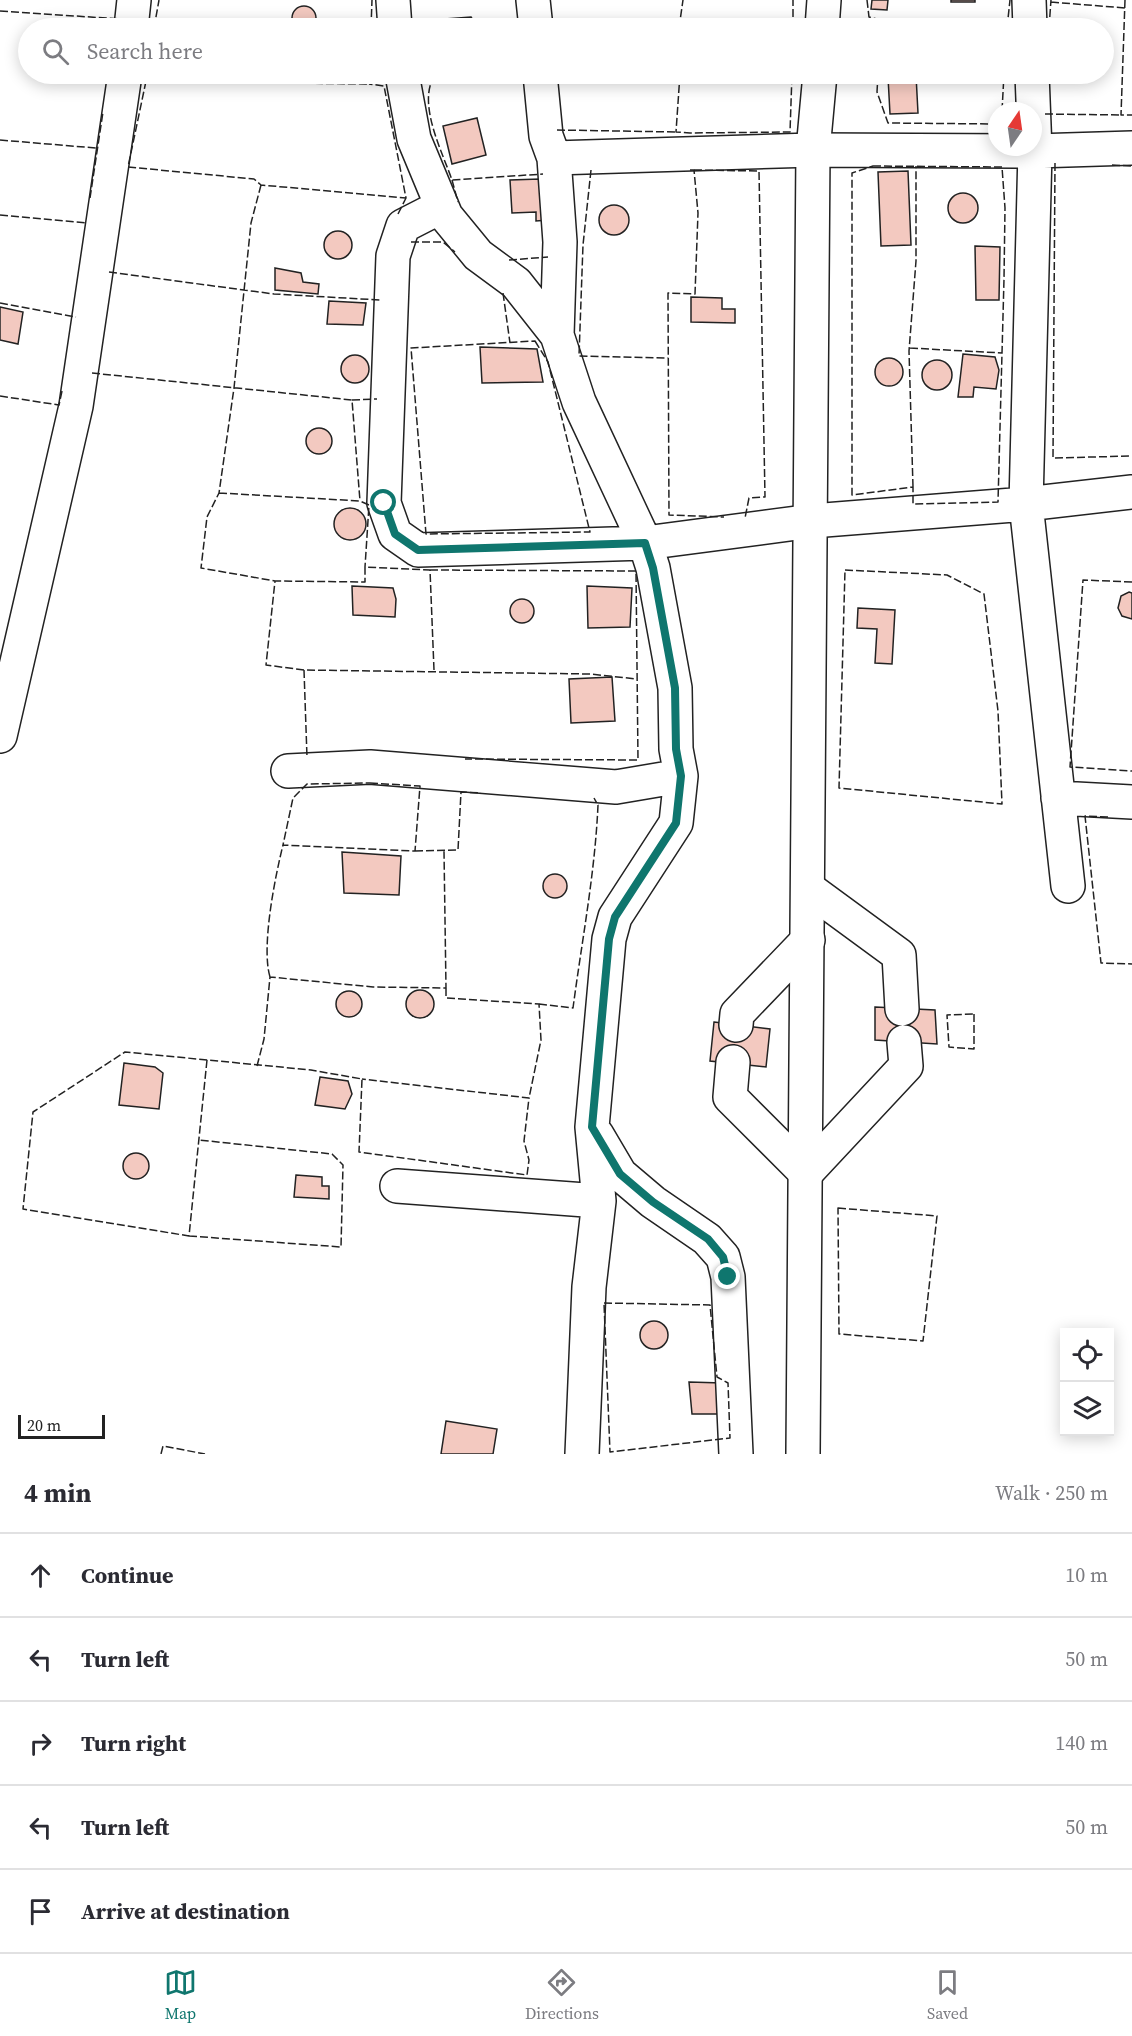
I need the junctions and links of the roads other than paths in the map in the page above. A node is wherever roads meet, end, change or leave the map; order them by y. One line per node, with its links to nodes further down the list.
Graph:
1 (135, 0): 6 (street)
2 (393, 0): 7 (street)
3 (533, 0): 8 (street)
4 (824, 0): 9 (street)
5 (1029, 0): 10 (street)
6 (132, 18)
7 (394, 18)
8 (535, 18)
9 (823, 18)
10 (1030, 18)
11 (124, 84): 29 (street)
12 (404, 84): 23 (street)
13 (541, 84): 22 (street)
14 (819, 84): 18 (street)
15 (1032, 84): 16 (street)
16 (1033, 102)
17 (1132, 148): 20 (street)
18 (813, 150): 19 (street); 22 (street); 27 (street)
19 (988, 151)
20 (1042, 151)
21 (1035, 156): 26 (street)
22 (554, 158): 24 (street)
23 (442, 206): 24 (street); 28 (street)
24 (557, 335): 28 (street)
25 (1132, 492): 26 (street)
26 (1026, 504): 27 (street); 32 (street)
27 (812, 521): 28 (street); 35 (street)
28 (645, 543): 31 (street)
29 (0, 736)
30 (288, 771): 31 (street)
31 (681, 776): 41 (street)
32 (1058, 798): 33 (street); 34 (street)
33 (1132, 802)
34 (1068, 886)
35 (809, 889): 36 (street); 37 (street)
36 (808, 940): 38 (street); 42 (street)
37 (902, 1009)
38 (736, 1024)
39 (904, 1042): 42 (street)
40 (733, 1062): 42 (street)
41 (592, 1127): 44 (street); 46 (street)
42 (806, 1173): 47 (street)
43 (397, 1186): 44 (street)
44 (599, 1201): 45 (street)
45 (582, 1454)
46 (736, 1454)
47 (803, 1454)

